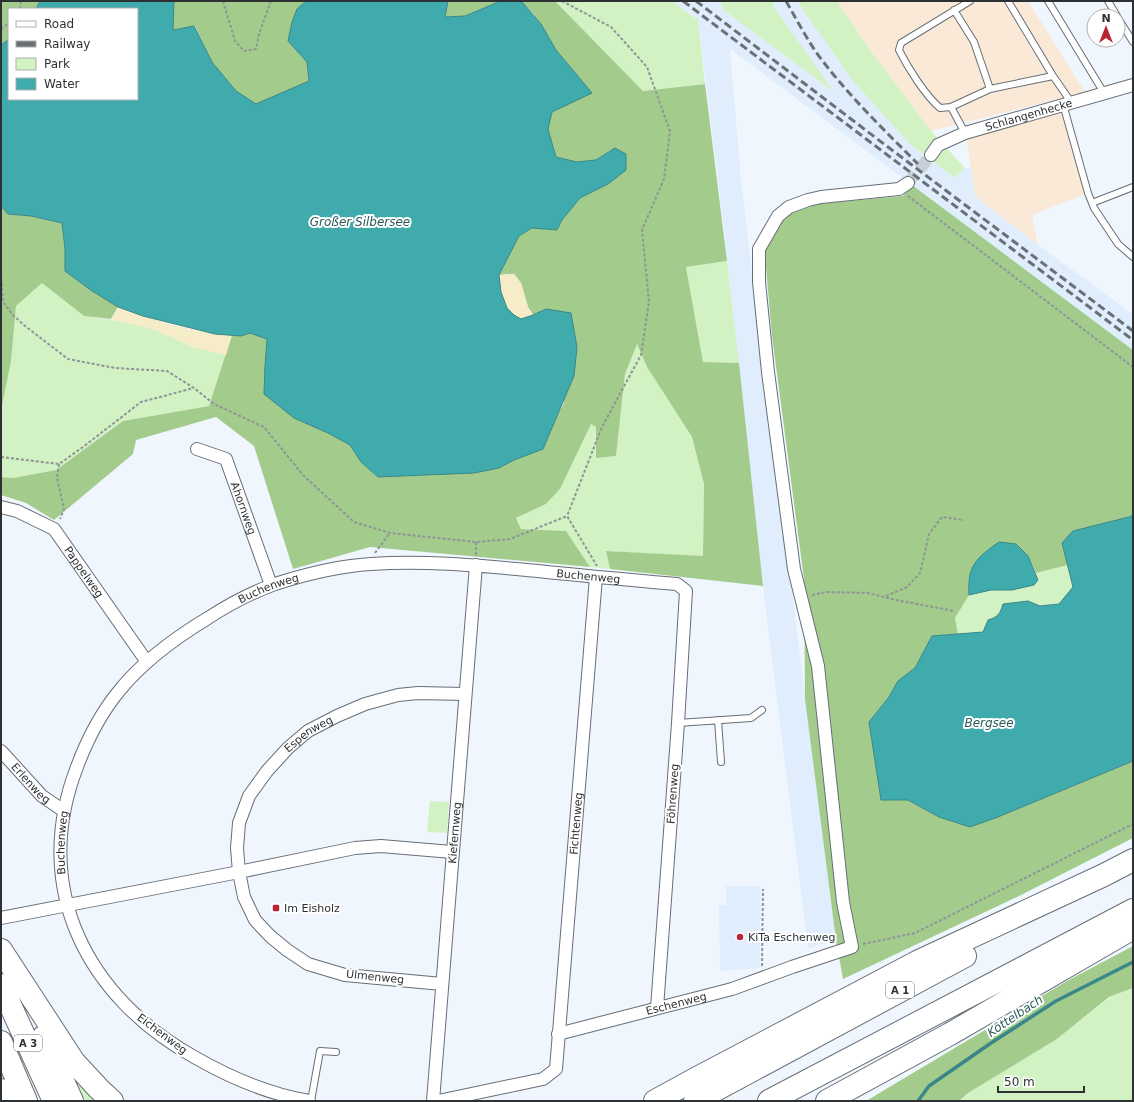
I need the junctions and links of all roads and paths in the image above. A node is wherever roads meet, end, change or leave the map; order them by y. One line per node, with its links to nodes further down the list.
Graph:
1 (223, 1): 2 (path)
2 (271, 1)
3 (562, 1): 29 (path)
4 (970, 1): 7 (lane)
5 (1008, 1): 10 (lane)
6 (1048, 1): 13 (lane)
7 (954, 10): 12 (lane); 15 (lane)
8 (1126, 31): 9 (lane)
9 (1133, 42)
10 (1053, 76): 12 (lane); 14 (lane)
11 (1133, 85): 13 (street, Schlangenhecke)
12 (990, 90): 15 (lane)
13 (1104, 92): 14 (street, Schlangenhecke)
14 (1067, 103): 16 (street, Schlangenhecke); 20 (lane)
15 (951, 107): 16 (lane)
16 (965, 133): 17 (street, Schlangenhecke)
17 (931, 155)
18 (904, 186): 23 (path); 38 (street)
19 (1133, 187): 20 (lane)
20 (1092, 203): 21 (lane)
21 (1133, 257)
22 (1, 273): 24 (path)
23 (1133, 366)
24 (194, 388): 27 (path); 32 (path)
25 (198, 449): 37 (street, Ahornweg)
26 (1, 457): 27 (path)
27 (59, 464): 31 (path)
28 (1, 508): 31 (street, Pappelweg)
29 (567, 516): 32 (path); 35 (path)
30 (964, 520): 39 (path)
31 (54, 529): 41 (street, Pappelweg)
32 (390, 532): 33 (path)
33 (370, 564): 34 (street, Buchenweg); 37 (street, Buchenweg)
34 (476, 565): 35 (street, Buchenweg); 42 (street, Kiefernweg)
35 (596, 577): 36 (street, Buchenweg); 65 (street, Fichtenweg)
36 (677, 584): 45 (street, Föhrenweg)
37 (271, 585): 41 (street, Buchenweg)
38 (801, 597): 39 (path); 59 (street)
39 (885, 597): 40 (path)
40 (954, 611)
41 (147, 662): 48 (street, Buchenweg)
42 (464, 694): 50 (street, Kiefernweg); 52 (street, Espenweg)
43 (762, 710): 44 (lane)
44 (718, 720): 45 (lane); 47 (lane)
45 (678, 723): 64 (street, Föhrenweg)
46 (1, 751): 48 (street, Erlenweg)
47 (721, 762)
48 (64, 811): 55 (street, Buchenweg)
49 (1133, 824): 59 (path)
50 (452, 852): 52 (street); 62 (street, Kiefernweg)
51 (1133, 860): 53 (highway, A 1)
52 (239, 872): 55 (street); 62 (street, Ulmenweg)
53 (1104, 875): 77 (highway); 78 (highway, A 1)
54 (762, 889): 61 (path)
55 (66, 906): 57 (street); 74 (street, Eichenweg)
56 (1133, 910): 79 (highway)
57 (1, 918)
58 (1133, 928): 80 (highway)
59 (852, 947): 61 (street, Eschenweg)
60 (1, 951): 72 (highway); 73 (highway)
61 (764, 977): 64 (street, Eschenweg)
62 (442, 984): 75 (street, Kiefernweg)
63 (1, 985): 71 (highway, A 3)
64 (657, 1008): 65 (street, Eschenweg)
65 (558, 1034): 76 (street, Fichtenweg)
66 (1, 1042): 70 (highway, A 3)
67 (336, 1052): 74 (lane)
68 (1, 1090): 69 (highway)
69 (6, 1101)
70 (26, 1101)
71 (54, 1101)
72 (72, 1101)
73 (112, 1101)
74 (310, 1101)
75 (433, 1101)
76 (438, 1101)
77 (655, 1101)
78 (694, 1101)
79 (769, 1101)
80 (828, 1101)

